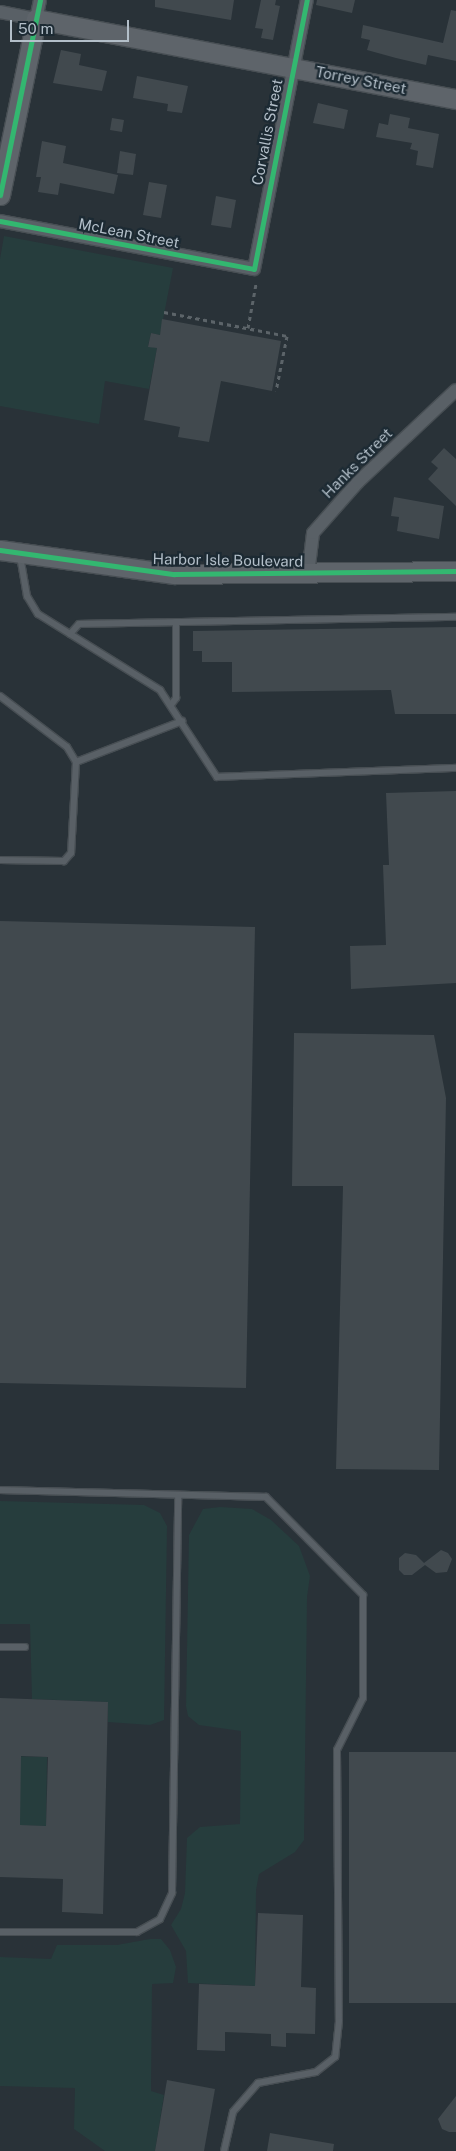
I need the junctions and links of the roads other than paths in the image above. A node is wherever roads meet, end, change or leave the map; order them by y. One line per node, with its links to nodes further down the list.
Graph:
1 (40, 0): 4 (street)
2 (307, 0): 5 (street, Corvallis Street)
3 (0, 12): 4 (street, Torrey Street)
4 (36, 19): 5 (street, Torrey Street); 7 (street)
5 (292, 66): 6 (street, Torrey Street); 9 (street, Corvallis Street)
6 (456, 99)
7 (0, 196)
8 (0, 221): 9 (street, McLean Street)
9 (254, 269)
10 (456, 390): 14 (street, Hanks Street)
11 (0, 550): 12 (street, Harbor Isle Boulevard)
12 (20, 555): 14 (street, Harbor Isle Boulevard); 17 (lane)
13 (456, 571): 14 (street, Harbor Isle Boulevard)
14 (308, 574)
15 (456, 617): 16 (lane)
16 (176, 622): 17 (lane); 19 (lane)
17 (70, 634): 19 (lane)
18 (0, 696): 21 (lane)
19 (171, 705): 20 (lane)
20 (182, 721): 21 (lane); 22 (lane)
21 (76, 762): 23 (lane)
22 (456, 768)
23 (0, 860)
24 (0, 1490): 25 (lane)
25 (178, 1495): 28 (lane); 29 (lane)
26 (0, 1647): 27 (lane)
27 (25, 1647)
28 (0, 1932)
29 (224, 2151)

